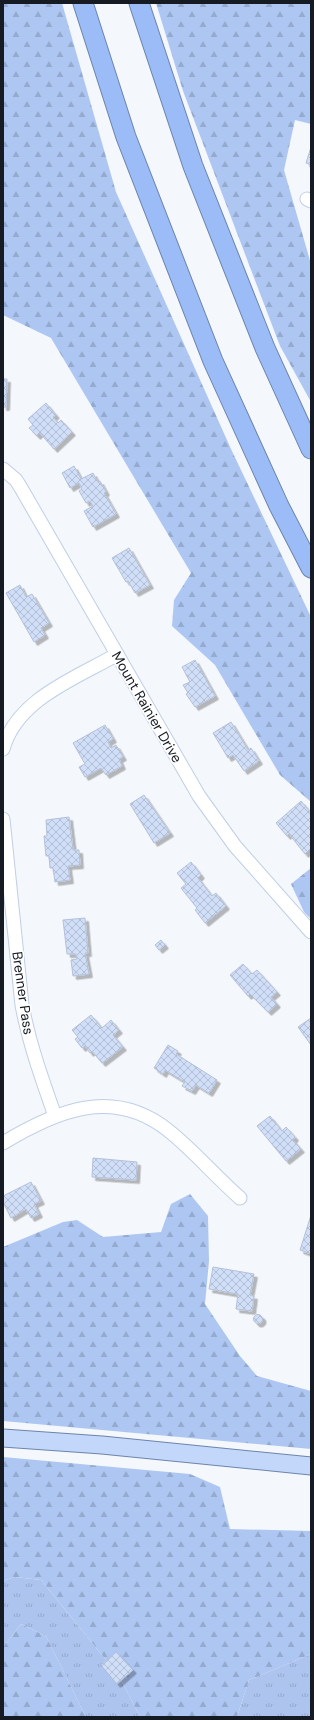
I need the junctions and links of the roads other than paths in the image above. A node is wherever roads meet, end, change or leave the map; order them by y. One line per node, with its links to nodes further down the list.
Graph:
1 (83, 3): 5 (highway)
2 (139, 3): 3 (highway)
3 (311, 449)
4 (3, 469): 6 (street, Mount Rainier Drive)
5 (311, 568)
6 (116, 655): 7 (street); 9 (street, Mount Rainier Drive)
7 (3, 748)
8 (3, 819): 10 (street, Brenner Pass)
9 (311, 932)
10 (55, 1116): 11 (street); 12 (street)
11 (3, 1143)
12 (240, 1198)
13 (3, 1438): 14 (main road)
14 (311, 1466)

